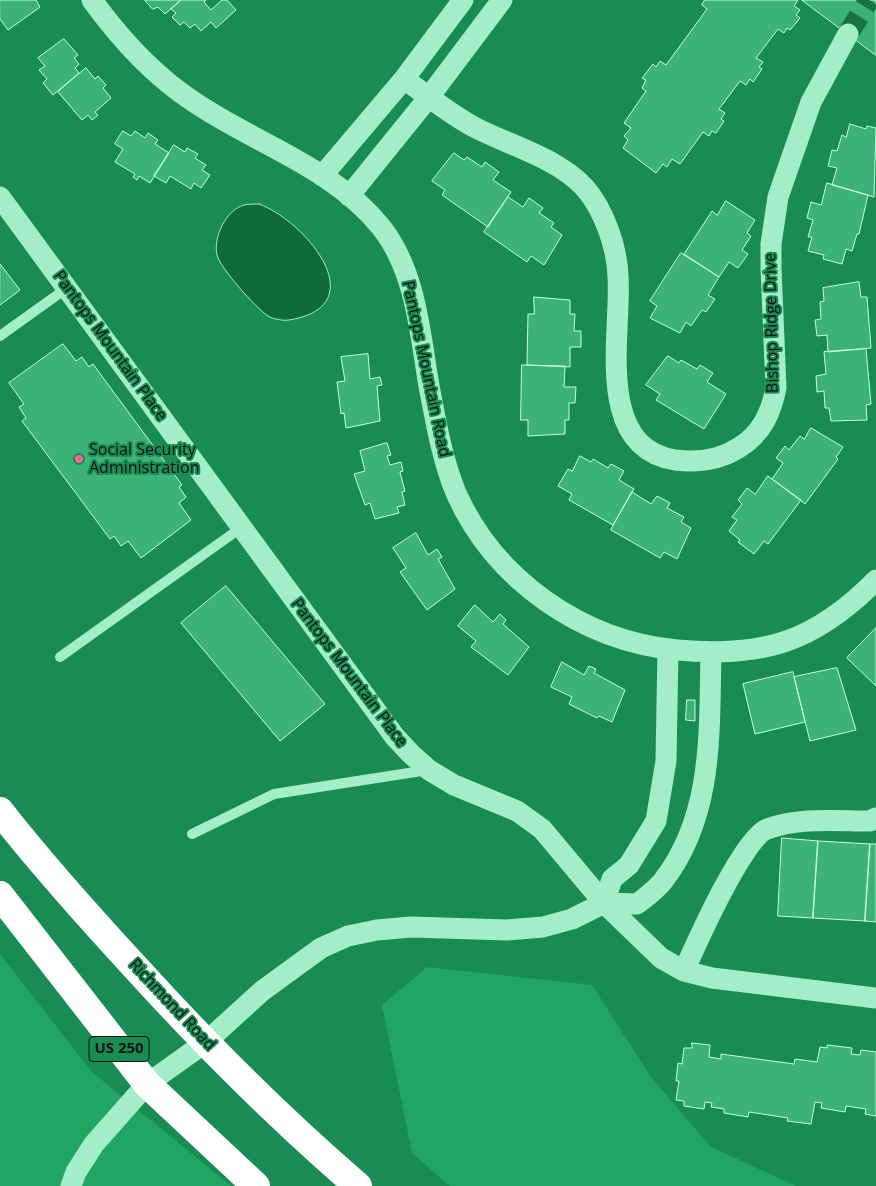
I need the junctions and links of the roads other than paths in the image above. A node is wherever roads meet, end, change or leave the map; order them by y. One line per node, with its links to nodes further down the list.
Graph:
1 (92, 0): 7 (street, Pantops Mountain Road)
2 (463, 0): 5 (street)
3 (502, 0): 6 (street)
4 (848, 34): 6 (street, Bishop Ridge Drive)
5 (404, 79): 6 (street, Bishop Ridge Drive); 7 (street)
6 (429, 96): 8 (street)
7 (322, 176): 8 (street, Pantops Mountain Road)
8 (349, 196): 14 (street, Pantops Mountain Road)
9 (0, 197): 10 (street, Pantops Mountain Place)
10 (67, 288): 11 (lane); 12 (street, Pantops Mountain Place)
11 (0, 336)
12 (242, 528): 16 (lane); 17 (street, Pantops Mountain Place)
13 (876, 580): 15 (street, Pantops Mountain Road)
14 (668, 649): 15 (street, Pantops Mountain Road); 22 (street)
15 (711, 653): 22 (street)
16 (60, 657)
17 (429, 770): 20 (lane); 22 (street, Pantops Mountain Place)
18 (0, 811): 25 (highway, Richmond Road)
19 (876, 818): 23 (street)
20 (192, 834)
21 (0, 895): 26 (highway, US 250)
22 (604, 903): 23 (street, Pantops Mountain Place); 25 (street)
23 (684, 971): 24 (street, Pantops Mountain Place)
24 (876, 998)
25 (206, 1042): 26 (street); 29 (highway, Richmond Road)
26 (147, 1084): 27 (street); 28 (highway, US 250)
27 (71, 1186)
28 (256, 1186)
29 (358, 1186)

